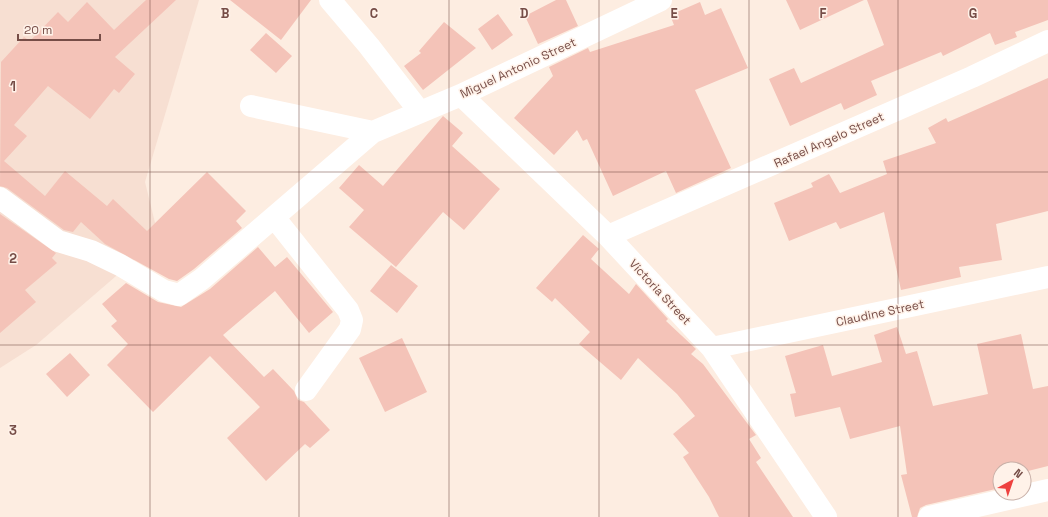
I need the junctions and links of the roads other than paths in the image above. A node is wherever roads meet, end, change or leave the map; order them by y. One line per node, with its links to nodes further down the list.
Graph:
1 (330, 0): 6 (street)
2 (661, 0): 4 (street, Miguel Antonio Street)
3 (1048, 41): 10 (street, Rafael Angelo Street)
4 (461, 95): 6 (street, Miguel Antonio Street); 10 (street, Victoria Street)
5 (251, 106): 7 (street)
6 (420, 112): 7 (street, Miguel Antonio Street)
7 (373, 132): 9 (street, Miguel Antonio Street)
8 (0, 198): 9 (street, Miguel Antonio Street)
9 (274, 217): 13 (street)
10 (608, 236): 12 (street, Victoria Street)
11 (1048, 278): 12 (street, Claudine Street)
12 (712, 348): 15 (street, Victoria Street)
13 (306, 390)
14 (1048, 490): 16 (street)
15 (826, 517)
16 (928, 517)

